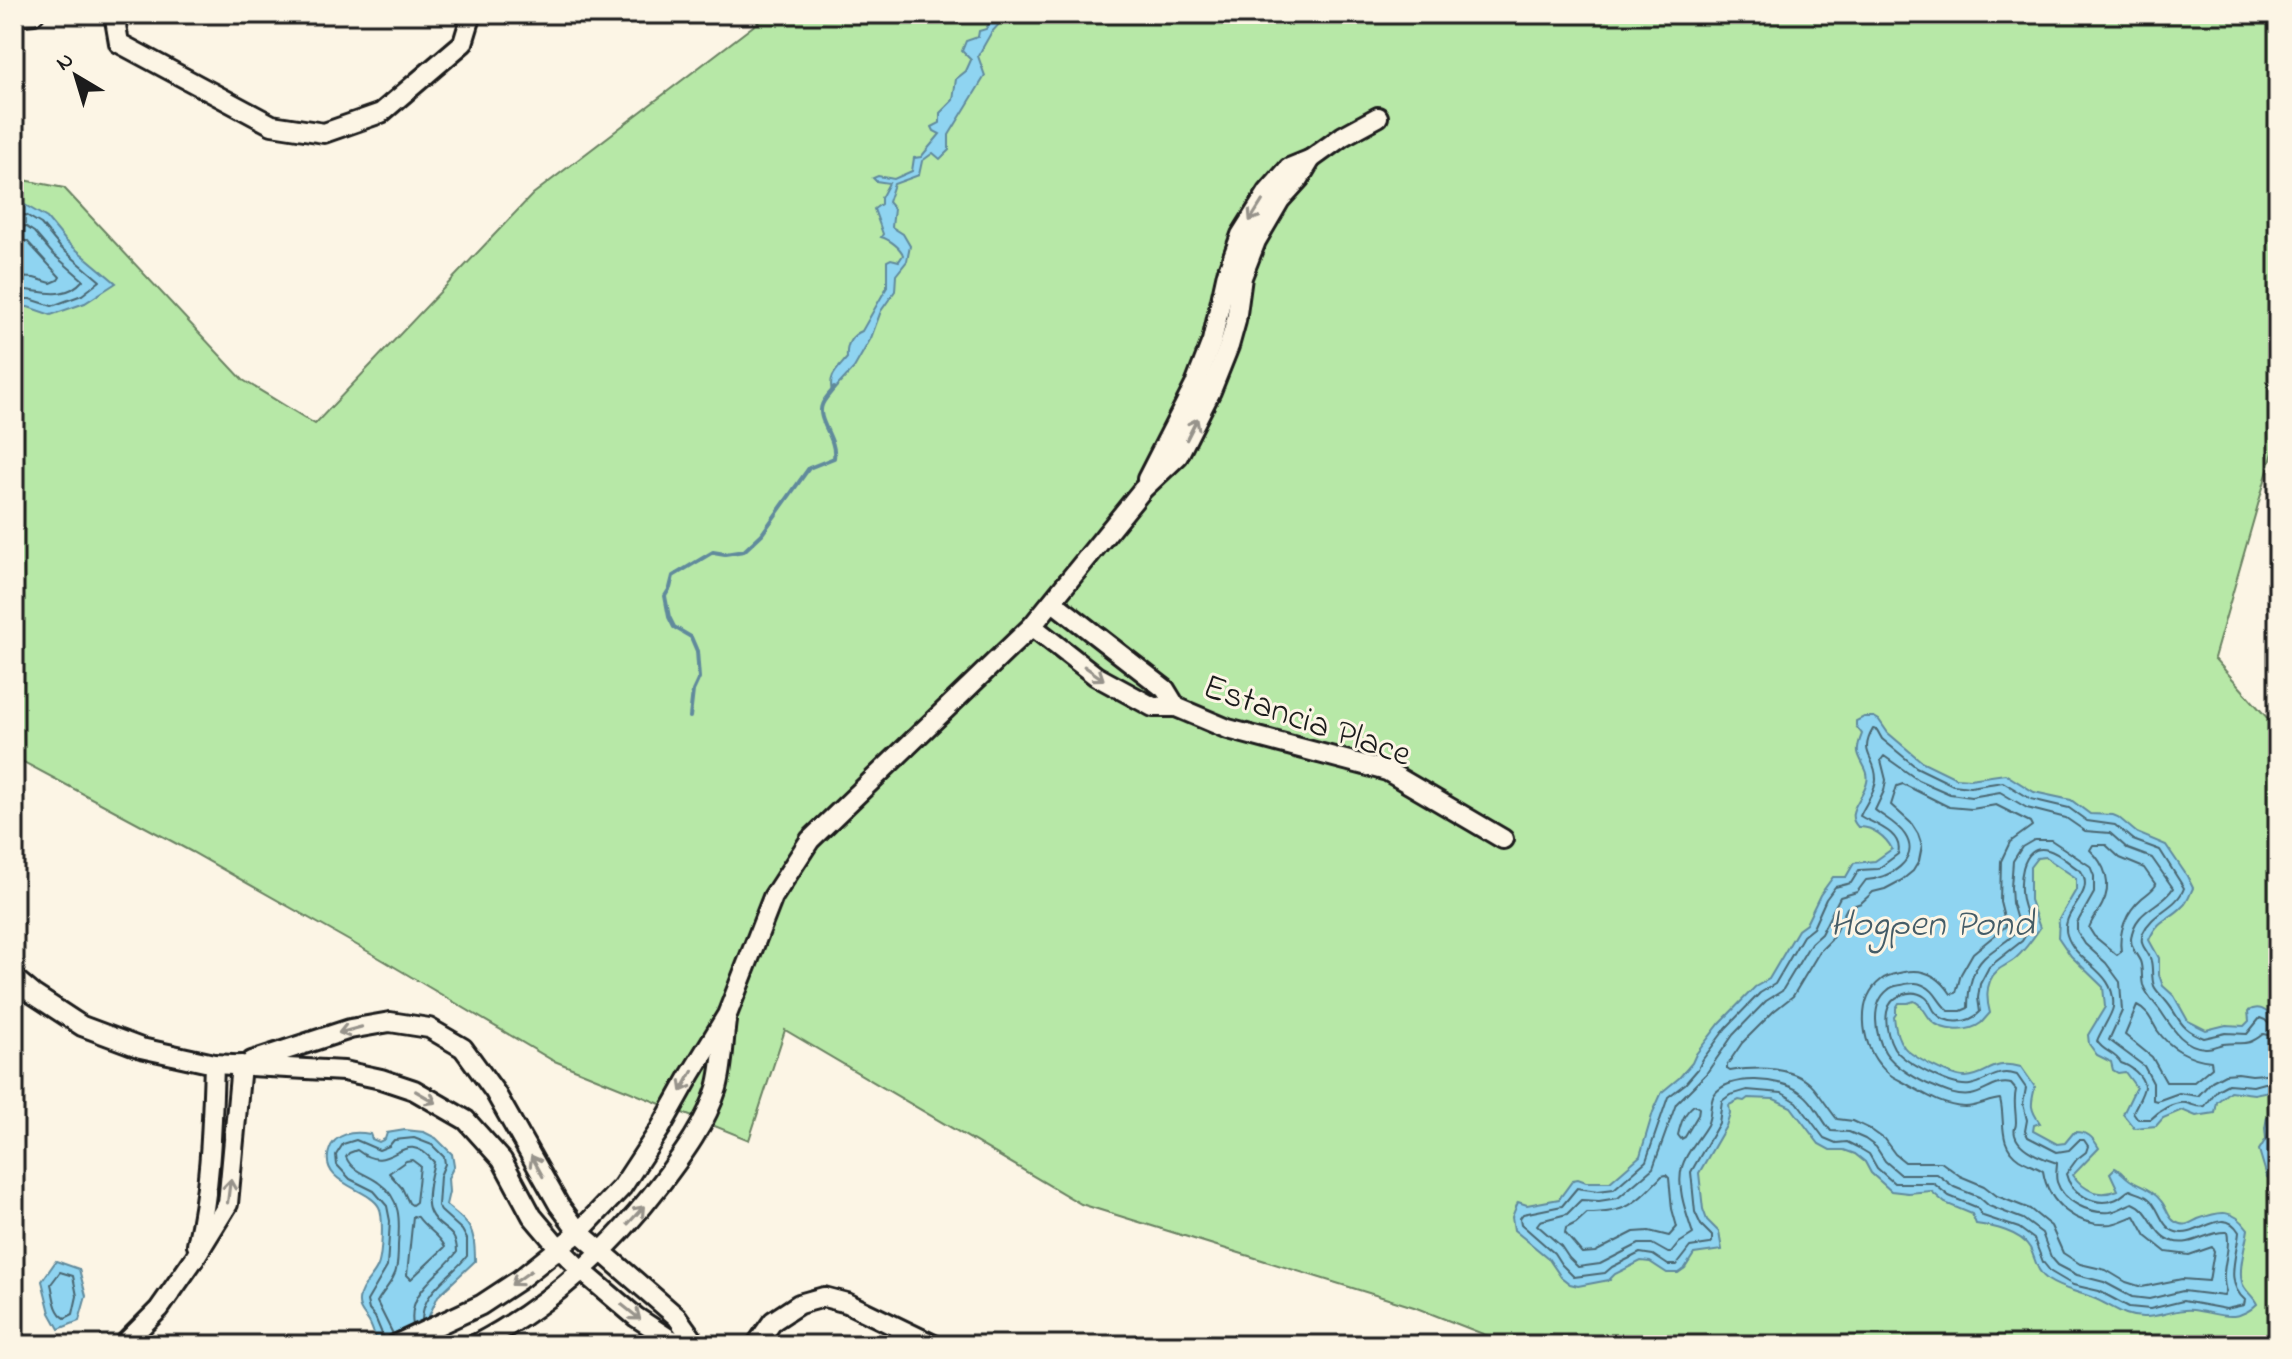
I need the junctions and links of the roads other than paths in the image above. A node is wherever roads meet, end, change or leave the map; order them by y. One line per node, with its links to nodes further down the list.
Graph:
1 (34, 14): 4 (street)
2 (114, 14): 3 (street)
3 (469, 14)
4 (14, 16)
5 (1378, 117): 6 (street)
6 (1053, 602): 7 (street); 8 (street, Estancia Place)
7 (1032, 626): 8 (street, Estancia Place, one-way to 8); 11 (street)
8 (1176, 707): 9 (street, Estancia Place)
9 (1503, 839)
10 (14, 978): 12 (street)
11 (727, 1015): 14 (street, one-way to 14); 16 (street, one-way to 11)
12 (214, 1064): 13 (street); 17 (street)
13 (241, 1065): 14 (street, one-way to 13); 15 (street, one-way to 15); 17 (street, one-way to 13)
14 (579, 1232): 15 (street); 16 (street)
15 (559, 1248): 18 (street); 20 (street, one-way to 20)
16 (603, 1252): 18 (street); 23 (street)
17 (194, 1259): 19 (street)
18 (582, 1271): 21 (street); 22 (street, one-way to 22)
19 (123, 1345)
20 (395, 1345)
21 (475, 1345)
22 (685, 1345)
23 (697, 1345)
24 (756, 1345): 25 (street)
25 (934, 1345)

